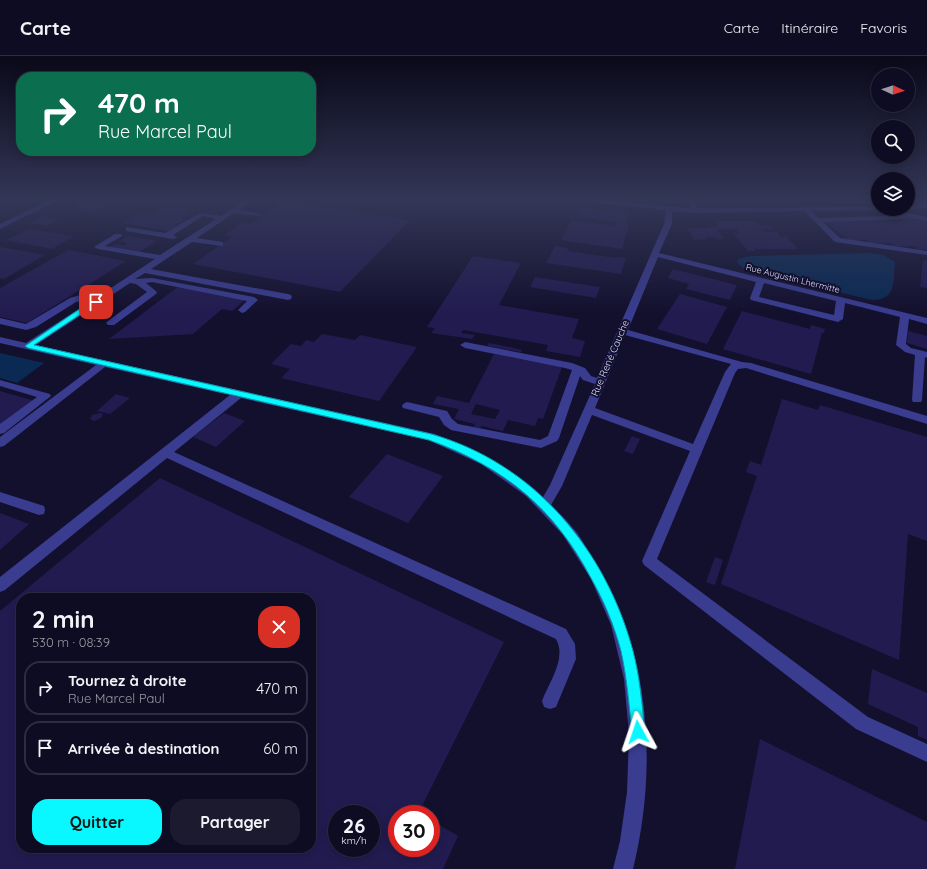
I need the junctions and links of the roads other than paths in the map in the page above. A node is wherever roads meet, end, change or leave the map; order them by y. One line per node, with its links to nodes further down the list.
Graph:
1 (116, 237): 10 (street)
2 (173, 237): 6 (street)
3 (192, 237): 6 (street)
4 (662, 237): 9 (street, Rue René Cauche)
5 (835, 237): 8 (street)
6 (189, 239): 7 (street); 10 (street)
7 (220, 244)
8 (927, 253)
9 (654, 254): 13 (street, Rue Augustin Lhermitte); 23 (street, Rue René Cauche)
10 (162, 258): 11 (street)
11 (144, 270): 12 (street); 15 (street)
12 (128, 280): 14 (street); 17 (street)
13 (761, 280): 16 (street, Rue Augustin Lhermitte); 16 (street)
14 (139, 282): 18 (street); 22 (street)
15 (288, 297)
16 (841, 300): 19 (street, Rue Augustin Lhermitte)
17 (96, 302): 20 (street); 25 (street)
18 (242, 310)
19 (905, 315): 21 (street, Rue Augustin Lhermitte); 27 (street)
20 (0, 321)
21 (927, 321)
22 (111, 323)
23 (622, 330): 29 (street); 31 (street, Rue René Cauche)
24 (0, 340): 25 (street)
25 (28, 346): 28 (street)
26 (465, 346): 30 (street)
27 (924, 354): 34 (street)
28 (104, 363): 33 (street); 41 (street)
29 (741, 366): 37 (street); 42 (street)
30 (578, 368): 31 (street); 38 (street)
31 (600, 382): 36 (street, Rue René Cauche)
32 (0, 384): 39 (street)
33 (240, 393): 43 (street); 45 (street)
34 (917, 400)
35 (407, 406): 38 (street)
36 (588, 410): 40 (street, Rue René Cauche); 42 (street)
37 (927, 420)
38 (558, 425): 40 (street)
39 (0, 430)
40 (580, 430): 45 (street, Rue René Cauche)
41 (0, 443)
42 (696, 449): 49 (street)
43 (166, 453): 47 (street); 48 (street)
44 (0, 497): 46 (street)
45 (545, 504): 50 (street)
46 (39, 510)
47 (0, 586)
48 (550, 701)
49 (927, 753)
50 (622, 869)

